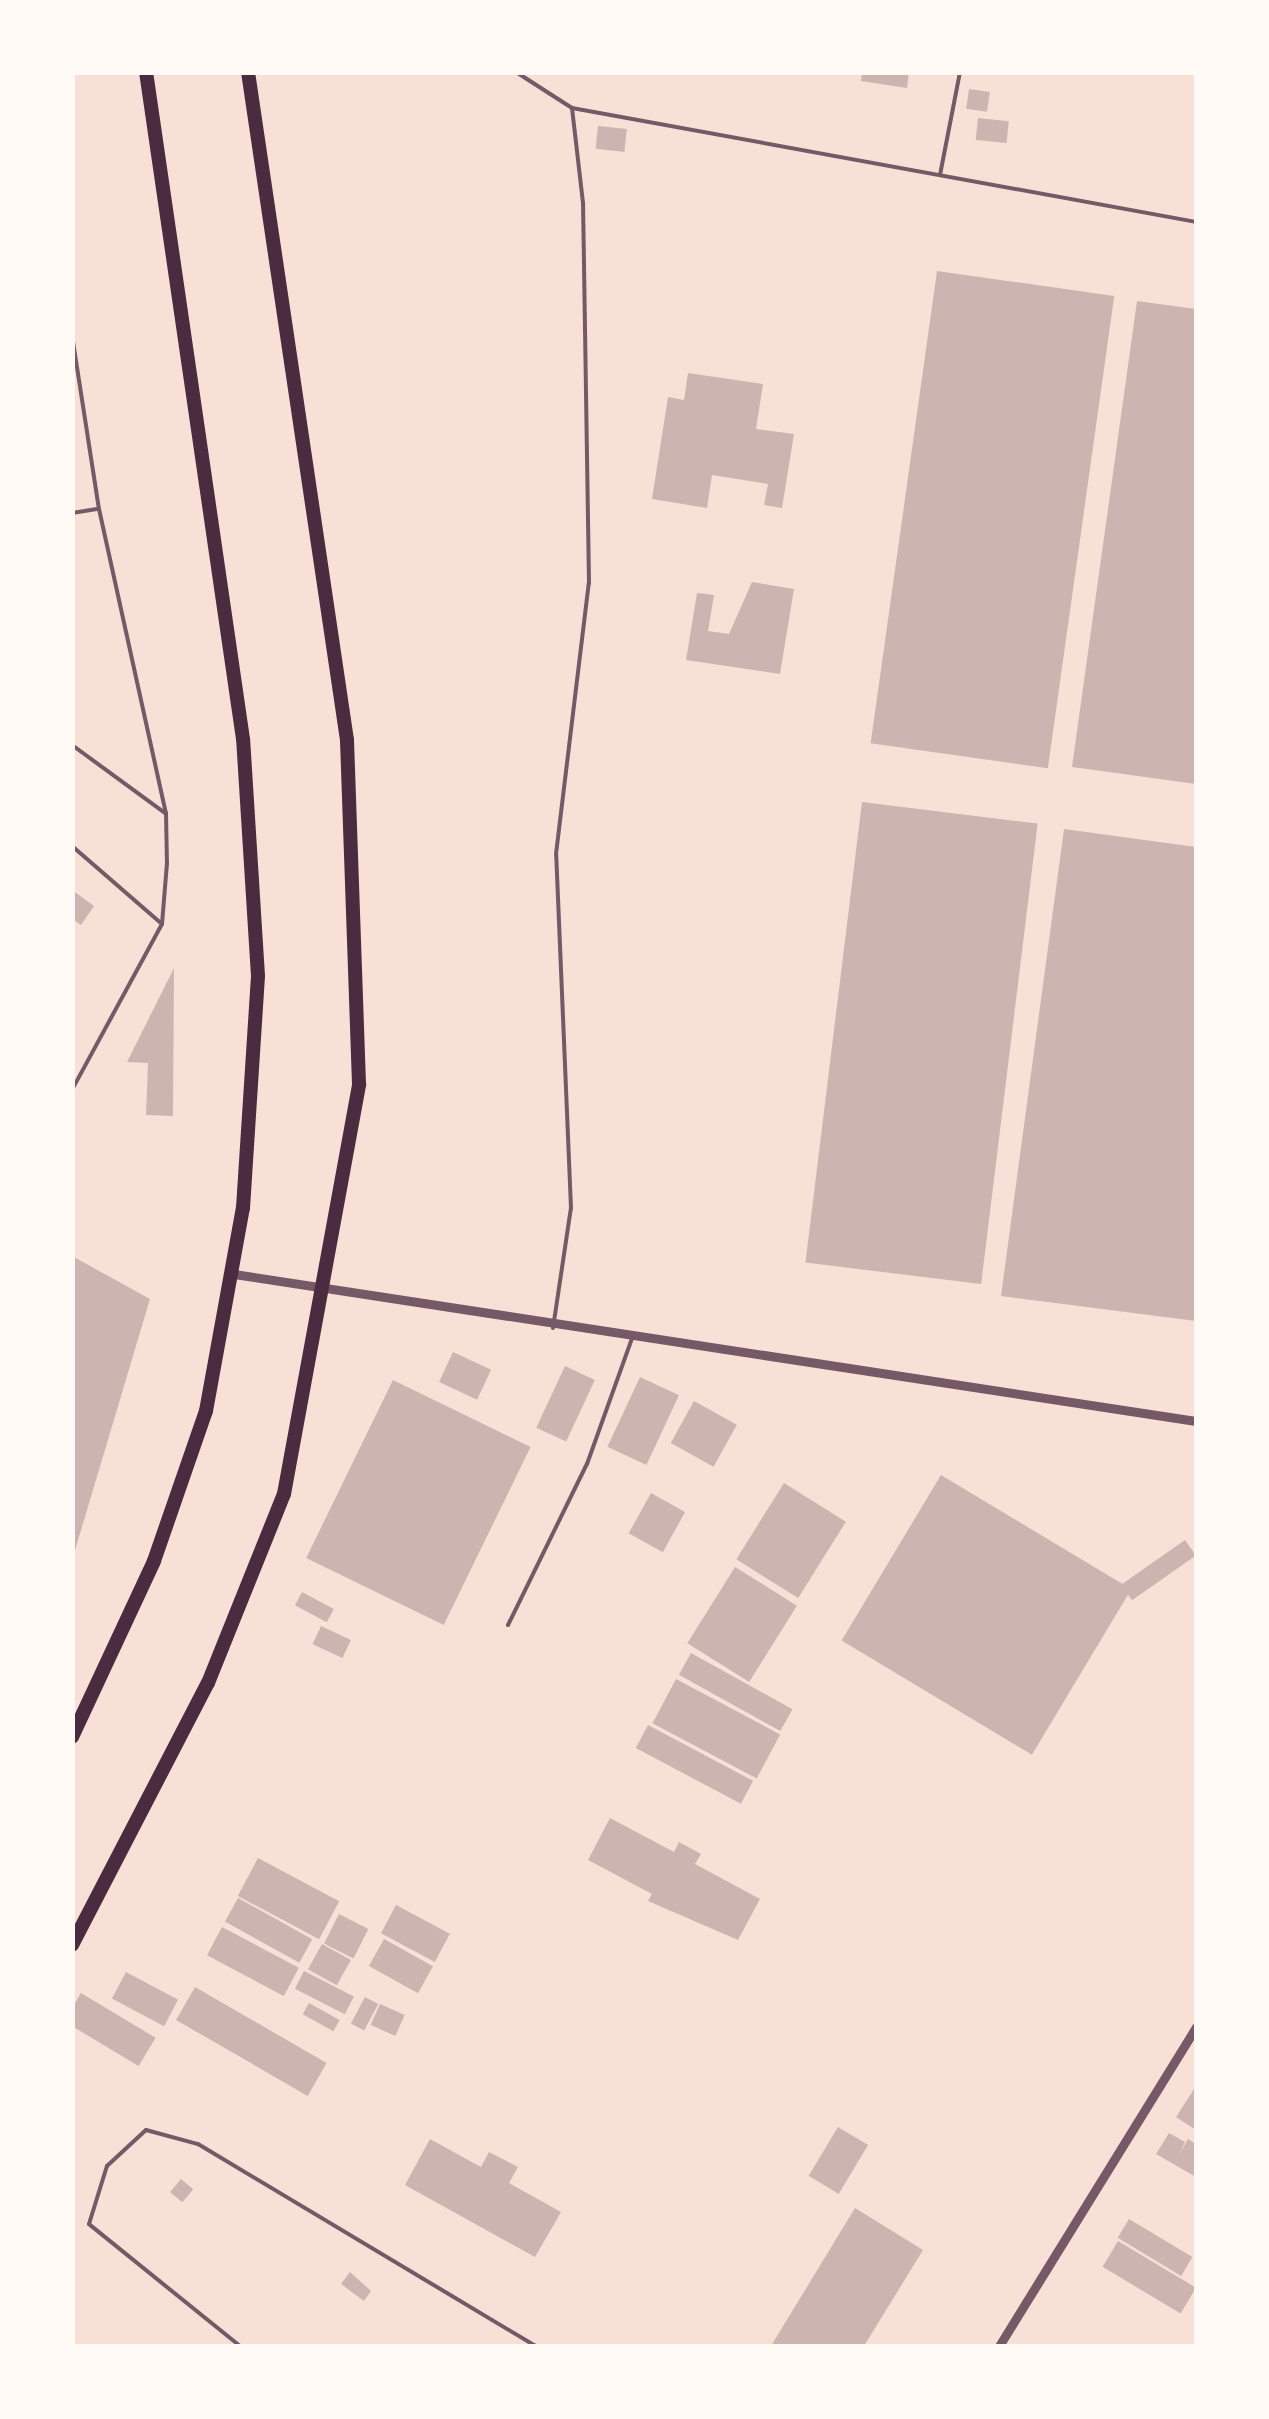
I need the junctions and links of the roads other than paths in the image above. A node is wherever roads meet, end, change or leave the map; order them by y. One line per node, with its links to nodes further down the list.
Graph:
1 (146, 72): 16 (highway)
2 (248, 72): 17 (highway)
3 (516, 72): 5 (lane)
4 (960, 72): 6 (lane)
5 (572, 108): 6 (lane); 18 (lane)
6 (940, 174): 7 (lane)
7 (1196, 222)
8 (72, 335): 9 (lane)
9 (99, 509): 10 (lane); 12 (lane)
10 (72, 514)
11 (72, 745): 12 (lane)
12 (166, 813): 14 (lane)
13 (72, 846): 14 (lane)
14 (162, 924): 15 (lane)
15 (72, 1090)
16 (234, 1274): 17 (street); 22 (highway)
17 (328, 1288): 18 (street); 23 (highway)
18 (553, 1328): 19 (street)
19 (632, 1338): 20 (street); 21 (lane)
20 (1196, 1421)
21 (508, 1624)
22 (72, 1736)
23 (72, 1946)
24 (1196, 2028): 27 (street)
25 (240, 2346): 26 (lane)
26 (535, 2346)
27 (999, 2346)

